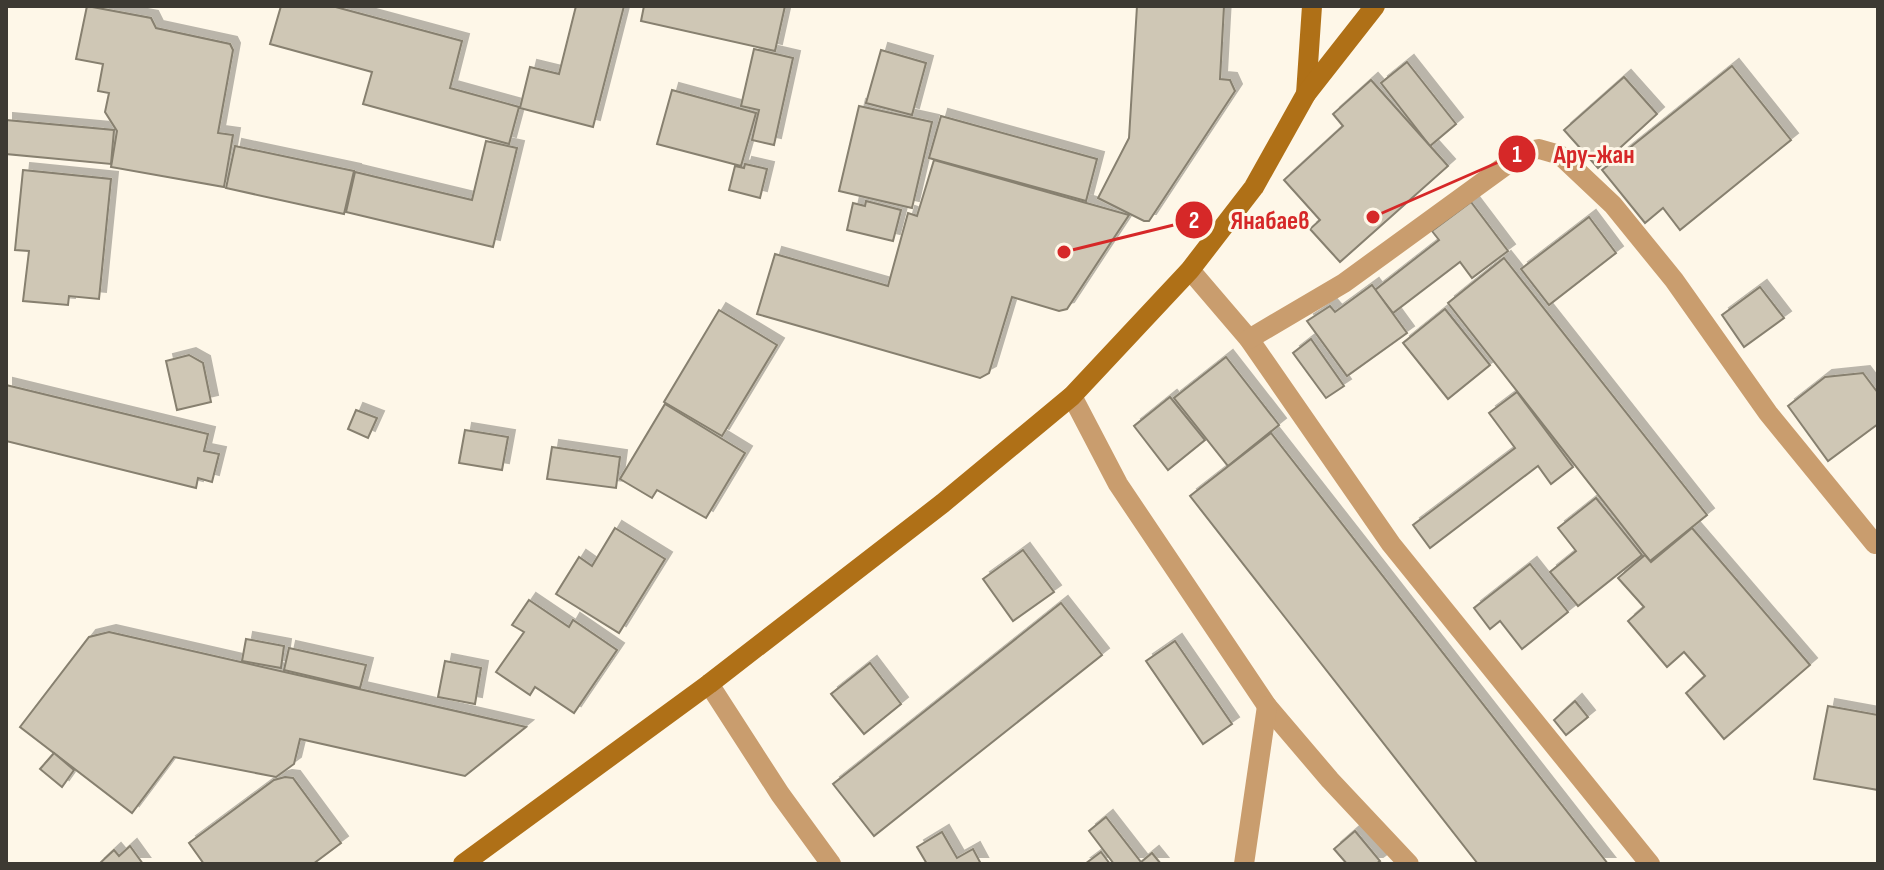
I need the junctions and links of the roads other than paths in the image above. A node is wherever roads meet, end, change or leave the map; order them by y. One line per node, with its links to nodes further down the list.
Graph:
1 (1312, 6): 3 (main road)
2 (1375, 6): 3 (main road)
3 (1306, 94): 4 (main road)
4 (1190, 270): 5 (street); 6 (main road)
5 (1249, 339): 7 (street); 14 (street)
6 (1072, 396): 8 (main road); 9 (street)
7 (1875, 544)
8 (709, 684): 10 (main road); 11 (street)
9 (1267, 706): 12 (street); 13 (street)
10 (463, 864)
11 (831, 864)
12 (1244, 864)
13 (1409, 864)
14 (1650, 864)

